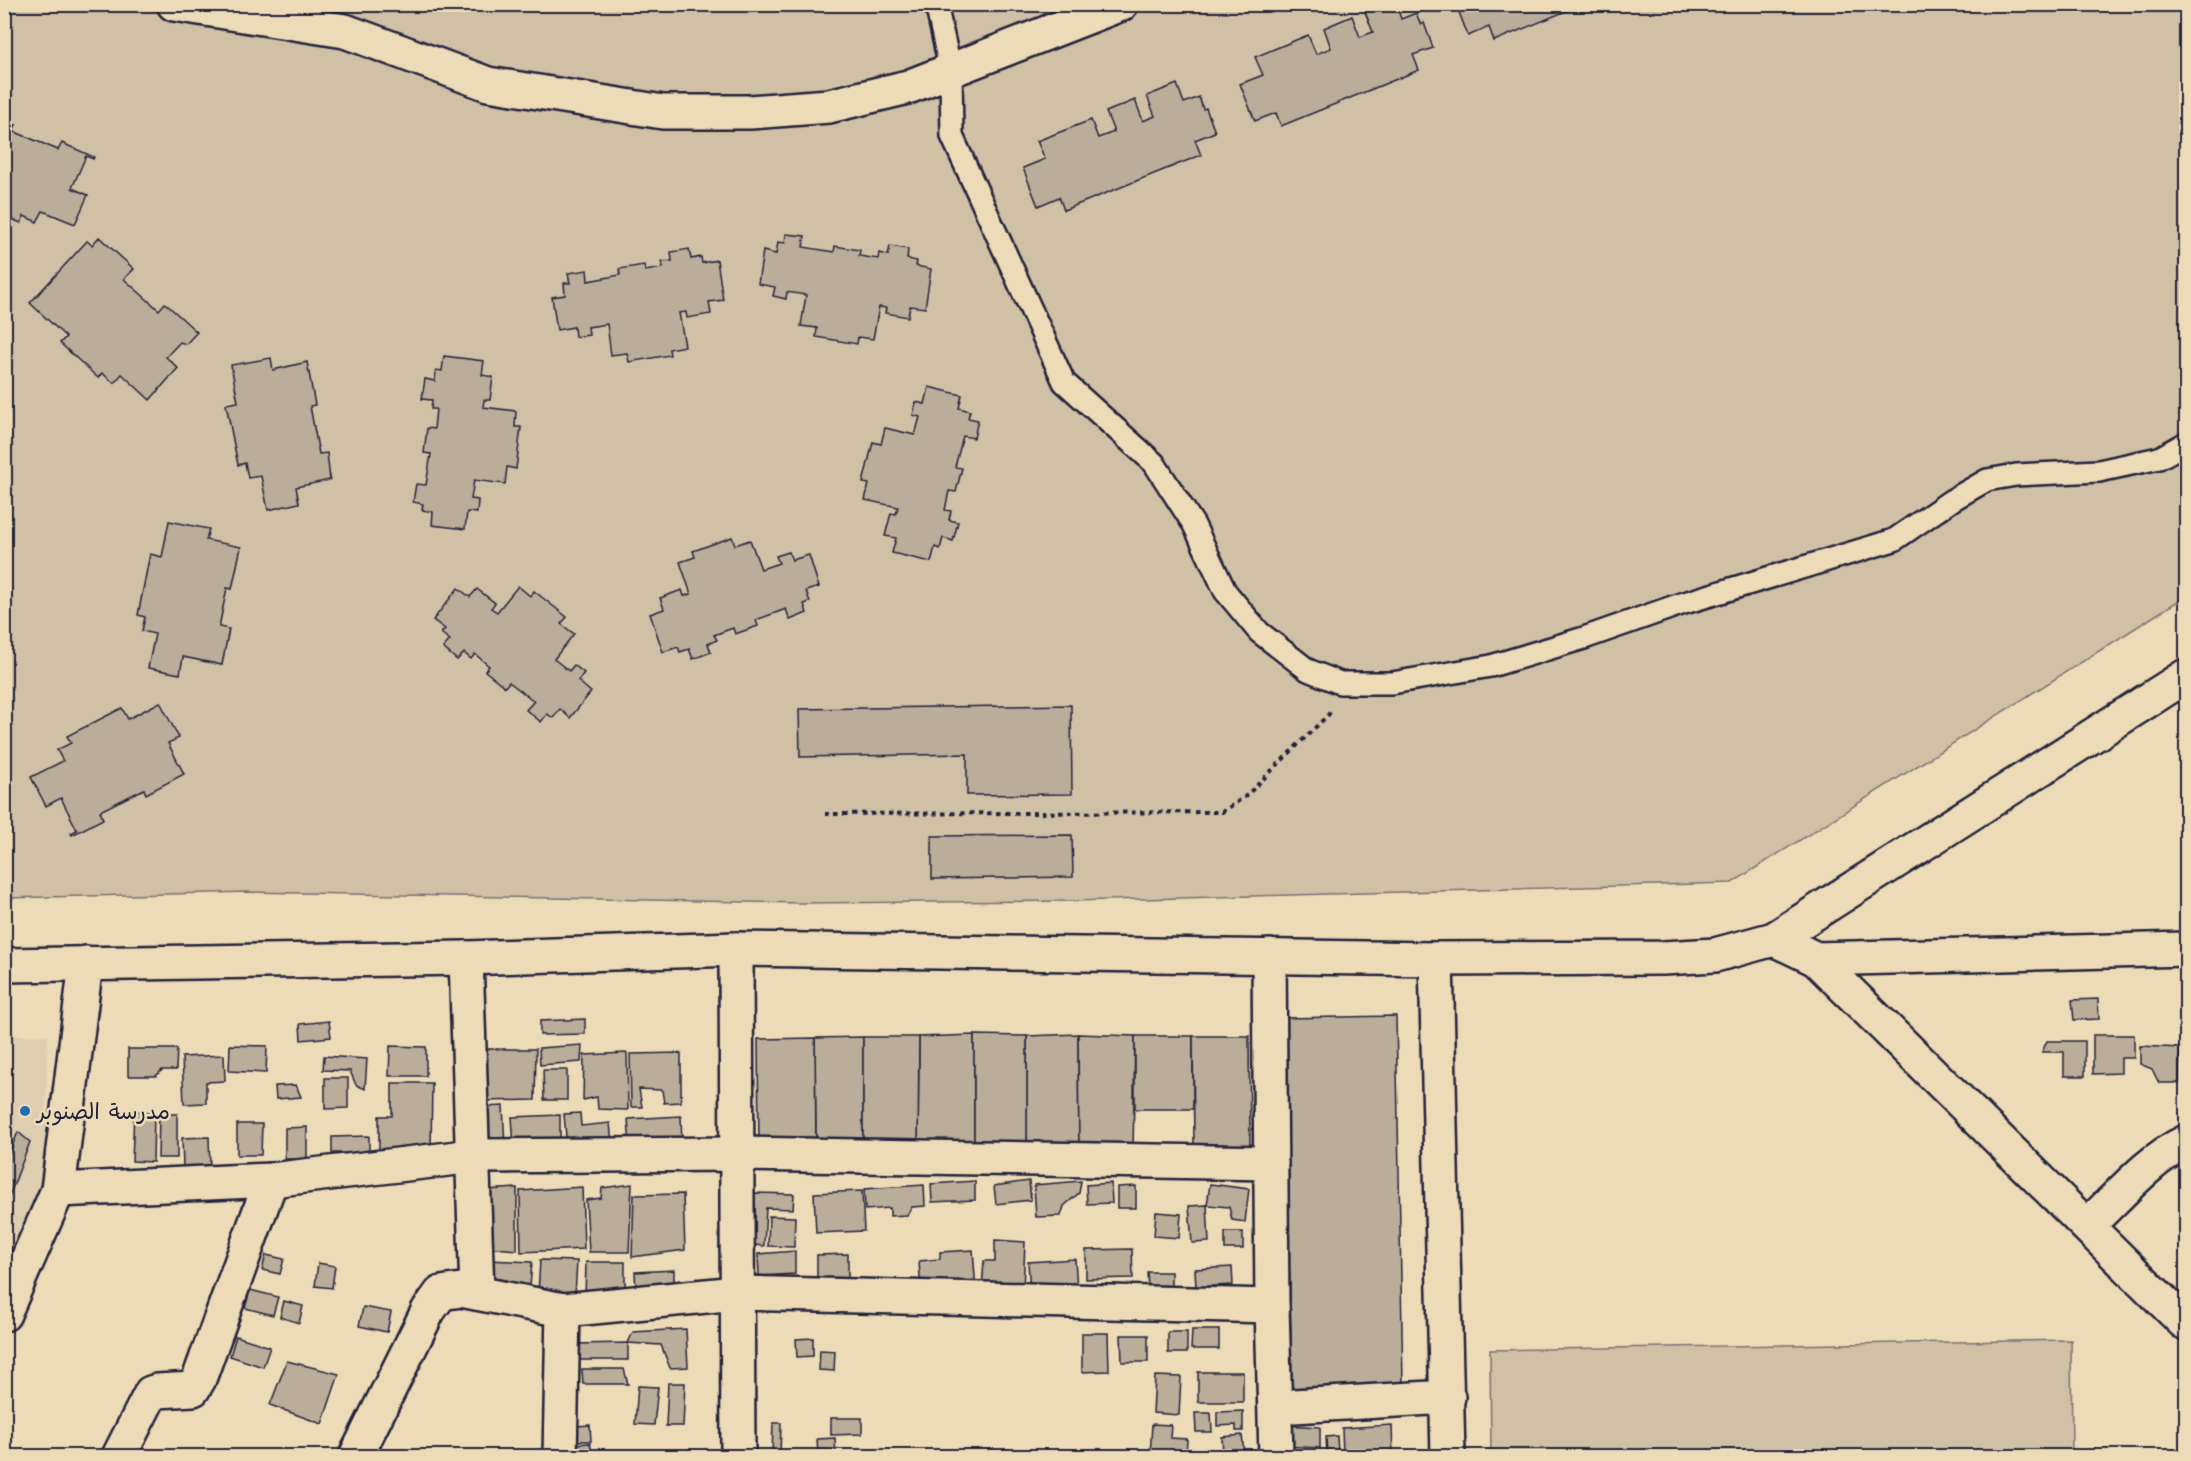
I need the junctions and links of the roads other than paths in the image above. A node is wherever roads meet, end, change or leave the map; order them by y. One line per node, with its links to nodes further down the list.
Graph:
1 (174, 4): 4 (street)
2 (936, 4): 4 (lane)
3 (1121, 4): 4 (street)
4 (951, 72): 5 (lane)
5 (2187, 443)
6 (2187, 676): 7 (street)
7 (1774, 939): 12 (street); 13 (street)
8 (736, 949): 10 (street); 11 (street); 17 (street)
9 (2187, 949): 13 (street)
10 (1269, 956): 12 (street); 19 (street)
11 (466, 957): 14 (street); 18 (street)
12 (1436, 959): 29 (street)
13 (1816, 959): 22 (street)
14 (86, 963): 15 (street); 21 (street)
15 (4, 965)
16 (2187, 1142): 22 (street)
17 (736, 1154): 18 (street); 19 (street); 24 (street)
18 (474, 1156): 20 (street); 23 (street)
19 (1271, 1163): 25 (street)
20 (271, 1180): 21 (street); 32 (street)
21 (58, 1190): 27 (street)
22 (2088, 1225): 28 (street)
23 (477, 1293): 26 (street); 31 (street)
24 (737, 1293): 25 (street); 26 (street); 34 (street)
25 (1272, 1306): 30 (street)
26 (563, 1310): 33 (street)
27 (4, 1314)
28 (2187, 1324)
29 (1448, 1397): 30 (street); 36 (street)
30 (1276, 1407): 35 (street)
31 (361, 1455)
32 (119, 1456)
33 (560, 1456)
34 (738, 1456)
35 (1276, 1456)
36 (1448, 1456)

